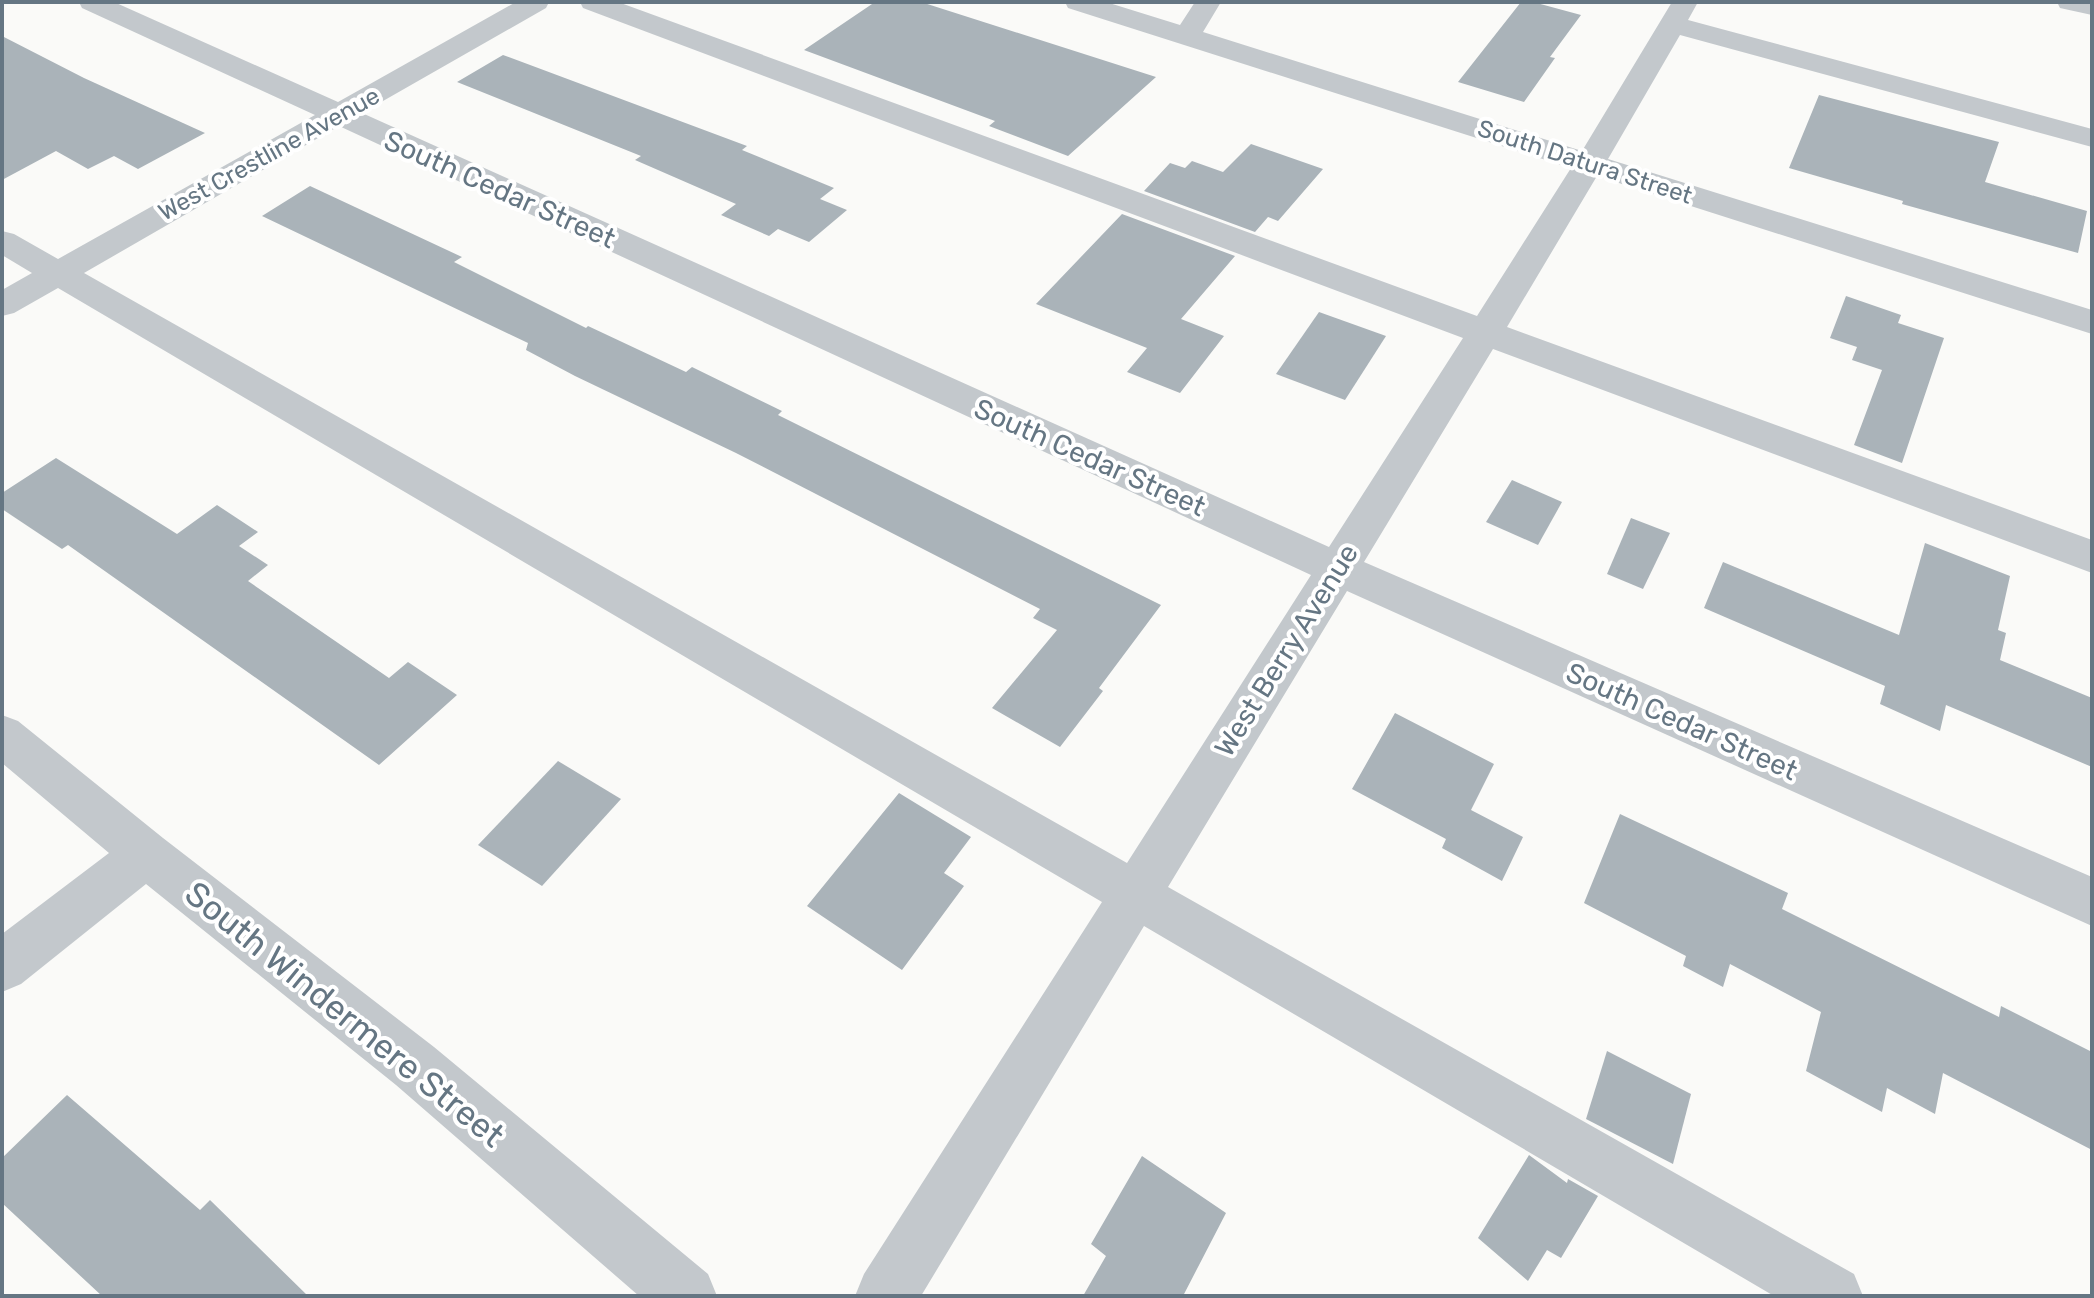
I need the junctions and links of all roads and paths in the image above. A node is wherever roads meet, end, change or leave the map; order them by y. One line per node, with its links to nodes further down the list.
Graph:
1 (92, 2): 10 (street, South Cedar Street)
2 (536, 2): 10 (street, West Crestline Avenue)
3 (593, 2): 17 (street)
4 (1078, 2): 9 (street, South Datura Street)
5 (1208, 2): 9 (street)
6 (2070, 2): 7 (street)
7 (2092, 7)
8 (1678, 13): 11 (street); 12 (street, West Berry Avenue)
9 (1187, 36): 12 (street, South Datura Street)
10 (338, 116): 14 (street, West Crestline Avenue); 19 (street, South Cedar Street)
11 (2092, 138)
12 (1590, 163): 16 (street, South Datura Street); 17 (street, West Berry Avenue)
13 (2, 241): 14 (street)
14 (57, 274): 15 (street, West Crestline Avenue); 22 (street)
15 (2, 305)
16 (2092, 322)
17 (1484, 332): 18 (street); 19 (street, West Berry Avenue)
18 (2092, 557)
19 (1336, 568): 22 (street, West Berry Avenue); 23 (street, South Cedar Street)
20 (2, 735): 21 (street, South Windermere Street)
21 (146, 854): 24 (street); 25 (street, South Windermere Street)
22 (1136, 892): 26 (street, West Berry Avenue); 27 (street)
23 (2092, 902)
24 (2, 966)
25 (686, 1296)
26 (886, 1296)
27 (1832, 1296)

